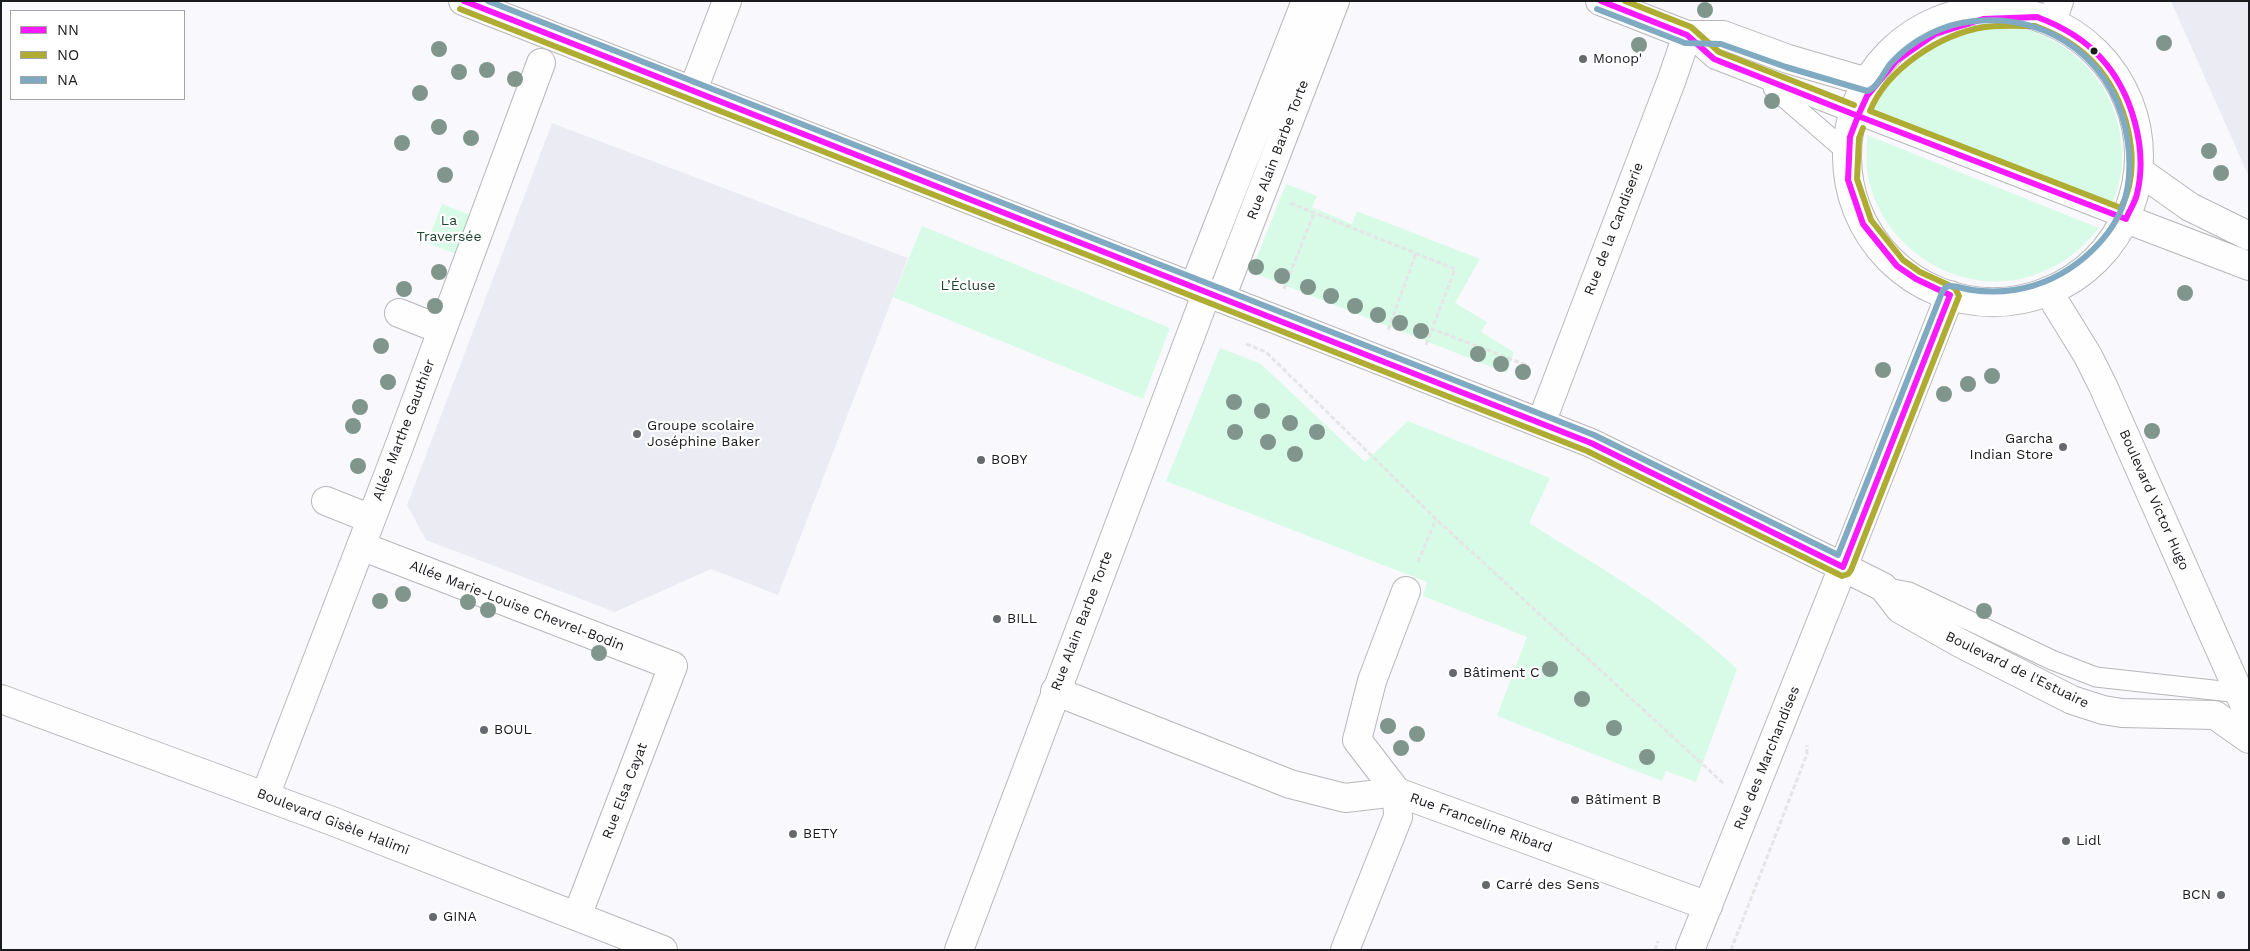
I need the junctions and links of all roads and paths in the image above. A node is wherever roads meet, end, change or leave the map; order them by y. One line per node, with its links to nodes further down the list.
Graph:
1 (463, 1): 13 (street, Boulevard de l'Estuaire)
2 (727, 1): 13 (street)
3 (1306, 1): 8 (street, Rue Alain Barbe Torte)
4 (1335, 1): 9 (street, Rue Alain Barbe Torte)
5 (1600, 1): 7 (street)
6 (2056, 12): 12 (street); 16 (street)
7 (1687, 35): 11 (lane); 12 (street); 31 (street, Rue de la Candiserie)
8 (1290, 42): 9 (lane); 24 (street, Rue Alain Barbe Torte)
9 (1316, 52): 17 (street, Rue Alain Barbe Torte)
10 (541, 63): 28 (street, Allée Marthe Gauthier)
11 (1765, 80): 14 (lane); 15 (lane)
12 (1867, 82): 14 (street)
13 (693, 90): 24 (street, Boulevard de l'Estuaire)
14 (1854, 113): 15 (street); 19 (lane)
15 (1847, 152): 25 (street)
16 (2139, 171): 19 (street); 20 (street)
17 (1262, 192): 18 (path); 24 (street, Rue Alain Barbe Torte)
18 (1314, 213): 21 (path); 27 (path)
19 (2126, 219): 22 (street); 23 (street)
20 (2249, 236)
21 (1416, 253): 30 (path); 31 (path)
22 (2249, 266)
23 (2048, 291): 25 (street); 43 (street, Boulevard Victor Hugo)
24 (1207, 293): 27 (street, Boulevard de l'Estuaire); 41 (street, Rue Alain Barbe Torte)
25 (1950, 295): 37 (street, Rue des Marchandises)
26 (399, 313): 28 (street)
27 (1272, 318): 30 (street, Boulevard de l'Estuaire)
28 (442, 330): 35 (street, Allée Marthe Gauthier)
29 (1240, 341): 34 (path)
30 (1378, 361): 32 (street, Boulevard de l'Estuaire)
31 (1558, 377): 32 (street, Rue de la Candiserie)
32 (1541, 423): 37 (street, Boulevard de l'Estuaire)
33 (326, 501): 35 (street)
34 (1436, 518): 39 (path); 45 (path)
35 (371, 519): 36 (street, Allée Marthe Gauthier)
36 (361, 546): 40 (street, Allée Marie-Louise Chevrel-Bodin); 47 (street, Allée Marthe Gauthier)
37 (1843, 567): 38 (street, Boulevard de l'Estuaire); 48 (street, Rue des Marchandises)
38 (1884, 587): 43 (lane, Boulevard de l'Estuaire); 44 (street, Boulevard de l'Estuaire)
39 (1406, 591): 46 (street)
40 (674, 666): 49 (street, Rue Elsa Cayat)
41 (1055, 691): 46 (street, Rue Franceline Ribard); 51 (street, Rue Alain Barbe Torte)
42 (1, 700): 47 (street, Boulevard Gisèle Halimi)
43 (2245, 701)
44 (2249, 739)
45 (1723, 783)
46 (1396, 792): 48 (street, Rue Franceline Ribard); 52 (street)
47 (265, 796): 49 (street, Boulevard Gisèle Halimi)
48 (1708, 906): 53 (street, Rue des Marchandises)
49 (577, 916): 50 (street, Boulevard Gisèle Halimi)
50 (663, 950)
51 (959, 950)
52 (1345, 950)
53 (1690, 950)

